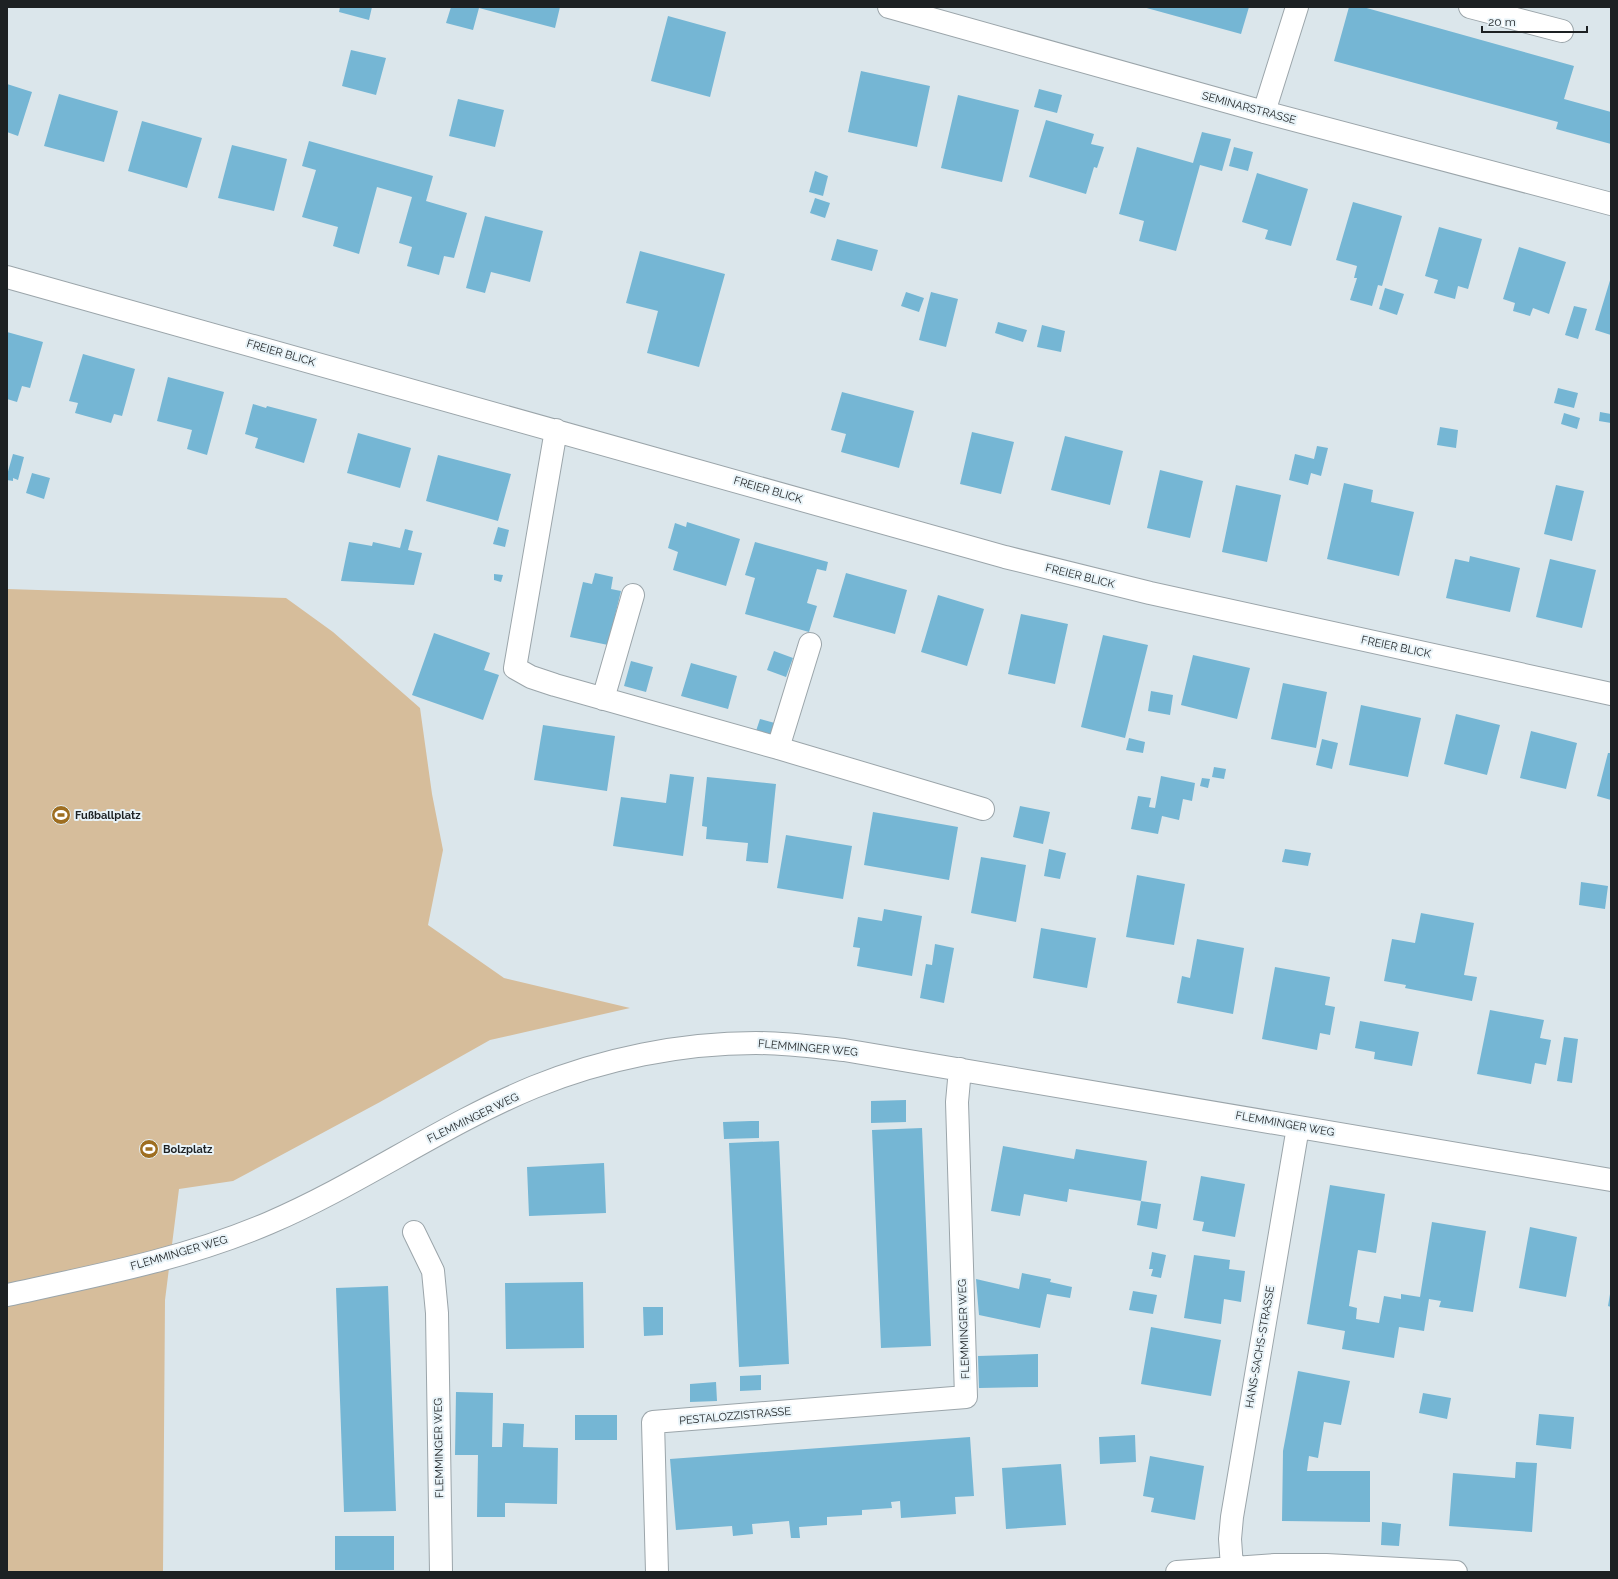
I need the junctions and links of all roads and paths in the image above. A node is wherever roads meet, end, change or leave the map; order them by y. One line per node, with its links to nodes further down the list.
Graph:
1 (889, 7): 5 (street, SEMINARSTRASSE)
2 (1297, 7): 5 (street)
3 (1470, 7): 4 (street)
4 (1562, 31)
5 (1264, 112): 6 (street, SEMINARSTRASSE)
6 (1611, 204)
7 (7, 277): 8 (street, FREIER BLICK)
8 (556, 430): 11 (street, FREIER BLICK); 12 (street)
9 (633, 595): 12 (street)
10 (810, 644): 13 (street)
11 (1611, 694)
12 (603, 699): 13 (street)
13 (778, 748): 14 (street)
14 (983, 809)
15 (960, 1069): 16 (street, FLEMMINGER WEG); 19 (street, FLEMMINGER WEG); 20 (street, FLEMMINGER WEG)
16 (1298, 1127): 17 (street, FLEMMINGER WEG); 21 (street, HANS-SACHS-STRASSE)
17 (1611, 1180)
18 (414, 1232): 22 (street, FLEMMINGER WEG)
19 (7, 1294)
20 (966, 1397): 23 (street, PESTALOZZISTRASSE)
21 (1232, 1567): 24 (street); 25 (street)
22 (441, 1572)
23 (657, 1572)
24 (1177, 1572)
25 (1456, 1572)

